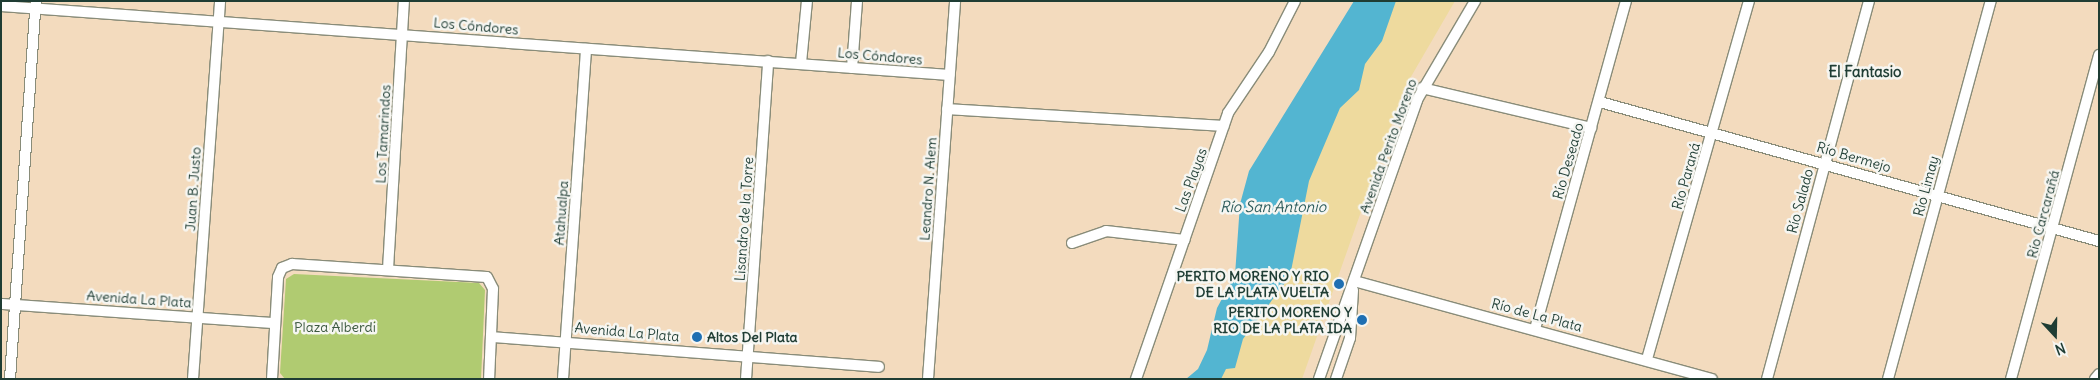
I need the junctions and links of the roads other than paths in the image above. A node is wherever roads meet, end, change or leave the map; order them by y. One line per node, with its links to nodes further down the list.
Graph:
1 (220, 1): 14 (street, Juan B. Justo)
2 (404, 1): 15 (street, Los Tamarindos)
3 (807, 1): 19 (street)
4 (857, 1): 20 (street)
5 (955, 1): 21 (street, Leandro N. Alem)
6 (1295, 1): 25 (street, Las Playas)
7 (1475, 1): 22 (street, Avenida Perito Moreno)
8 (1626, 1): 23 (street, Río Deseado)
9 (1749, 1): 27 (street, Río Paraná)
10 (1869, 1): 28 (street, Río Salado)
11 (1992, 1): 29 (street, Río Limay)
12 (36, 5): 13 (street, Los Cóndores); 14 (street, Los Cóndores); 37 (street)
13 (1, 6)
14 (219, 21): 15 (street, Los Cóndores); 38 (street, Juan B. Justo)
15 (402, 34): 16 (street, Los Cóndores); 34 (street, Los Tamarindos)
16 (586, 49): 18 (street, Los Cóndores); 42 (street, Atahualpa)
17 (2099, 55): 30 (street, Río Carcarañá)
18 (768, 61): 19 (street, Los Cóndores); 43 (street, Lisandro de la Torre)
19 (801, 63): 20 (street, Los Cóndores)
20 (852, 68): 21 (street, Los Cóndores)
21 (949, 75): 24 (street, Leandro N. Alem)
22 (1422, 88): 26 (street); 35 (street, Avenida Perito Moreno)
23 (1600, 102): 26 (street, Río Deseado); 27 (street, Río Bermejo)
24 (947, 109): 25 (street); 53 (street, Leandro N. Alem)
25 (1223, 126): 31 (street, Las Playas)
26 (1592, 128): 40 (street, Río Deseado)
27 (1713, 131): 28 (street, Río Bermejo); 44 (street, Río Paraná)
28 (1825, 162): 29 (street, Río Bermejo); 58 (street, Río Salado)
29 (1937, 195): 30 (street, Río Bermejo); 59 (street, Río Limay)
30 (2053, 228): 32 (street, Río Bermejo); 60 (street, Río Carcarañá)
31 (1184, 240): 33 (street); 54 (street, Las Playas)
32 (2099, 241)
33 (1072, 243)
34 (388, 269): 39 (street); 41 (street)
35 (1354, 281): 40 (street, Río de La Plata); 55 (street, Avenida Perito Moreno); 56 (street, Avenida Perito Moreno)
36 (1, 304): 37 (street, Avenida La Plata)
37 (15, 305): 38 (street, Avenida La Plata); 47 (street)
38 (198, 316): 39 (street, Avenida La Plata); 48 (street, Juan B. Justo)
39 (274, 323): 49 (street)
40 (1535, 329): 44 (street, Río de La Plata)
41 (492, 337): 42 (street, Avenida La Plata); 50 (street)
42 (565, 341): 43 (street, Avenida La Plata); 51 (street, Atahualpa)
43 (748, 356): 45 (street, Avenida La Plata); 52 (street, Lisandro de la Torre)
44 (1647, 358): 57 (street, Río de La Plata)
45 (879, 367)
46 (2099, 374): 61 (street)
47 (10, 379)
48 (193, 379)
49 (272, 379)
50 (490, 379)
51 (563, 379)
52 (746, 379)
53 (928, 379)
54 (1136, 379)
55 (1319, 379)
56 (1336, 379)
57 (1712, 379)
58 (1767, 379)
59 (1888, 379)
60 (2011, 379)
61 (2095, 379)

